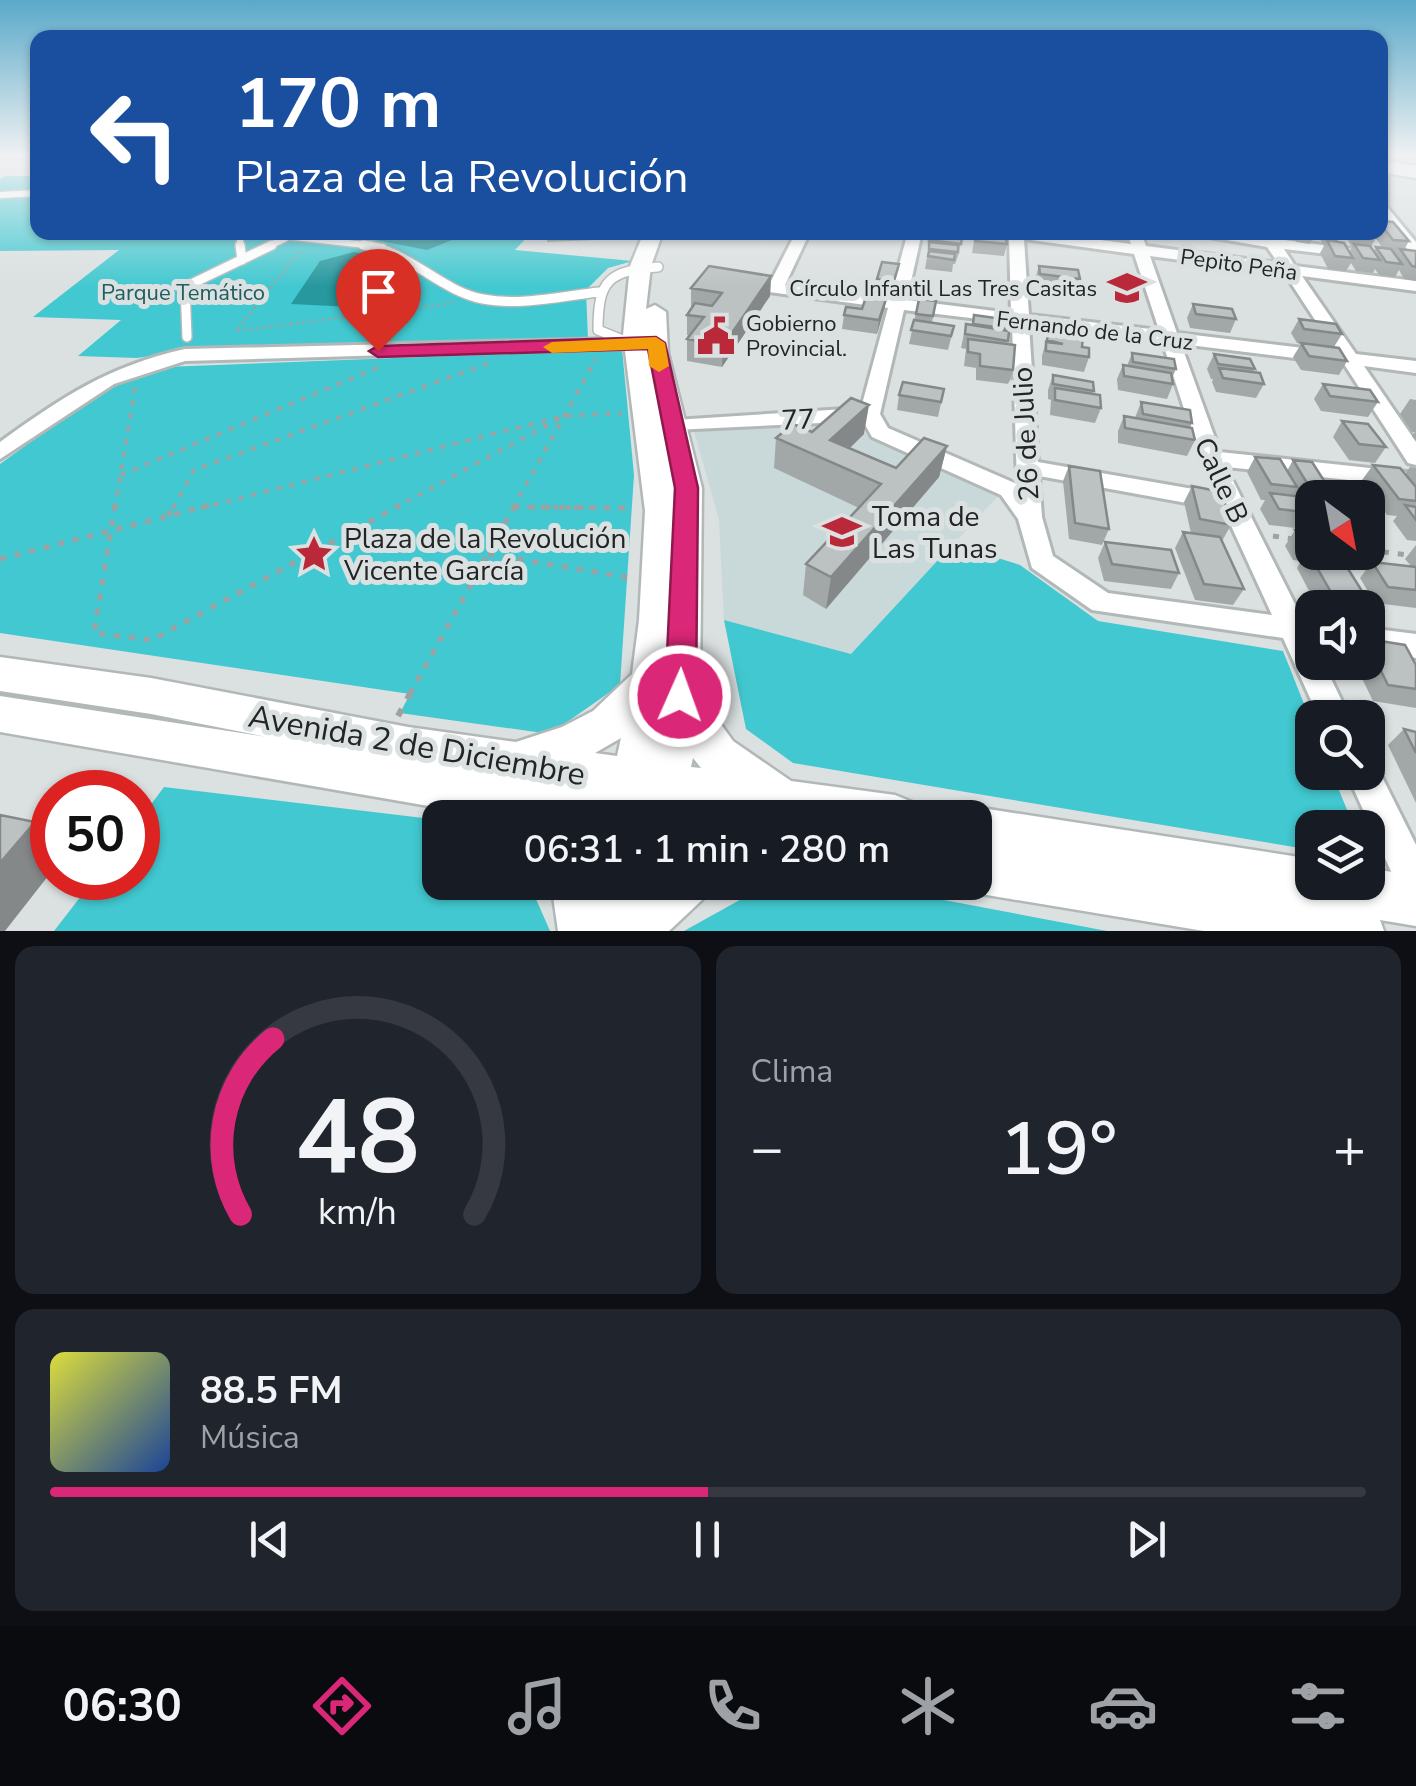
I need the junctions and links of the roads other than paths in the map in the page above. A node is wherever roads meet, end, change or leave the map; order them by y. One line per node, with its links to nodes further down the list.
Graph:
1 (1388, 217): 3 (street)
2 (1388, 232): 3 (street)
3 (1401, 234): 16 (street)
4 (240, 240): 19 (lane)
5 (282, 240): 19 (lane)
6 (308, 240): 24 (lane)
7 (653, 240): 21 (main road)
8 (666, 240): 21 (main road)
9 (799, 240): 25 (street, Fernando de la Cruz)
10 (913, 240): 25 (street)
11 (1012, 240): 26 (street, 26 de Julio)
12 (1110, 240): 15 (street, Pepito Peña)
13 (1269, 240): 22 (street)
14 (1280, 240): 17 (street)
15 (1138, 242): 22 (street, Pepito Peña); 28 (street, Calle B)
16 (1416, 251)
17 (1364, 254)
18 (1399, 259): 20 (street)
19 (242, 260): 27 (lane)
20 (1416, 261)
21 (648, 268): 24 (lane); 29 (main road)
22 (1290, 271): 23 (street, Pepito Peña); 30 (street)
23 (1416, 286)
24 (599, 292): 29 (lane)
25 (899, 305): 26 (street, Fernando de la Cruz); 32 (street)
26 (1018, 321): 28 (street, Fernando de la Cruz); 37 (street, 26 de Julio)
27 (187, 337)
28 (1170, 340): 30 (street, Fernando de la Cruz); 35 (street, Calle B)
29 (646, 343): 33 (main road); 34 (street)
30 (1350, 360): 31 (street, Fernando de la Cruz); 36 (street)
31 (1416, 367)
32 (870, 414): 33 (street, 77); 40 (street)
33 (655, 422): 46 (main road); 46 (main road)
34 (0, 452)
35 (1211, 458): 38 (street); 39 (street, Calle B)
36 (1416, 458)
37 (1028, 466): 39 (street); 40 (street, 26 de Julio)
38 (1416, 480)
39 (1232, 504): 41 (street, Calle B)
40 (1030, 518): 42 (street, 26 de Julio)
41 (1295, 617)
42 (1295, 628)
43 (1385, 641): 44 (street)
44 (1416, 646)
45 (0, 674): 49 (main road, Avenida 2 de Diciembre)
46 (664, 690): 49 (main road); 51 (main road); 52 (main road)
47 (0, 714): 49 (main road, Avenida 2 de Diciembre)
48 (1371, 790): 55 (street)
49 (526, 794): 50 (main road, Avenida 2 de Diciembre)
50 (584, 800)
51 (643, 800)
52 (786, 800)
53 (992, 833): 60 (main road)
54 (992, 871): 63 (main road)
55 (1416, 885)
56 (580, 900): 61 (main road)
57 (598, 900): 61 (main road)
58 (639, 900): 62 (main road)
59 (665, 900): 62 (main road)
60 (1416, 900)
61 (586, 931)
62 (631, 931)
63 (1358, 931)

